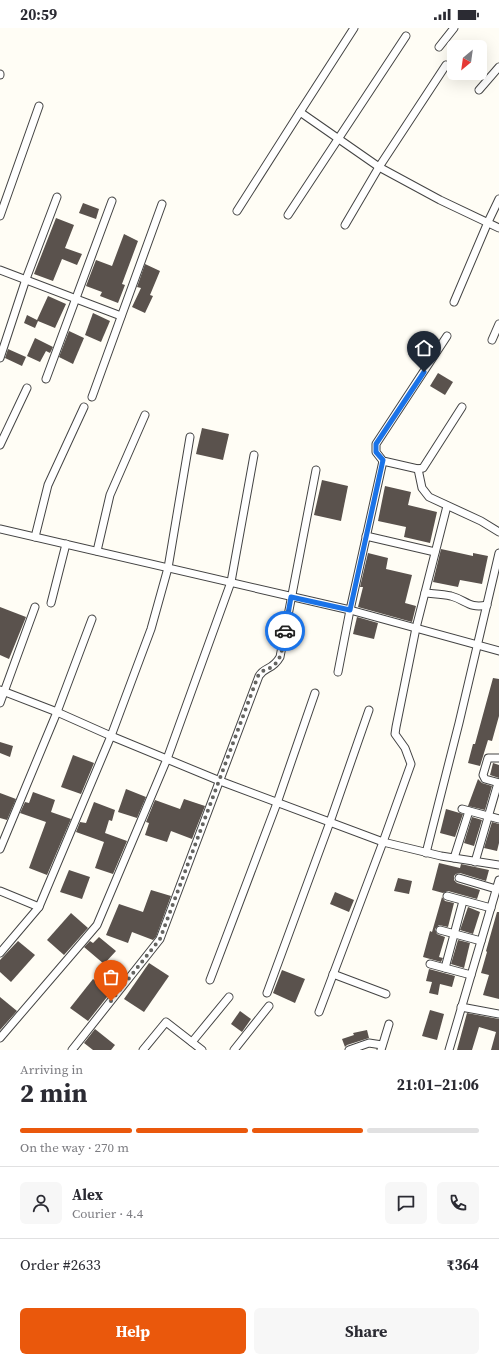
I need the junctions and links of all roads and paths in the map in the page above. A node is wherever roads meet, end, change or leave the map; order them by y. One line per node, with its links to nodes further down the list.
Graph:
1 (354, 28): 9 (street)
2 (454, 28): 4 (street)
3 (406, 36): 10 (street)
4 (439, 47)
5 (446, 65): 11 (street)
6 (499, 66): 7 (street)
7 (479, 90)
8 (39, 106): 18 (street)
9 (300, 112): 10 (street); 16 (street)
10 (338, 140): 11 (street); 17 (street)
11 (379, 167): 19 (street); 20 (street)
12 (57, 197): 23 (street)
13 (499, 199): 19 (street)
14 (112, 201): 24 (street)
15 (162, 204): 26 (street)
16 (237, 211)
17 (288, 215)
18 (0, 216)
19 (488, 222): 21 (street); 25 (street)
20 (345, 224)
21 (499, 228)
22 (0, 270): 23 (street)
23 (26, 280): 24 (street); 30 (street)
24 (76, 299): 26 (street); 31 (street)
25 (454, 302)
26 (121, 316): 33 (street)
27 (499, 324): 29 (street)
28 (447, 336): 40 (street)
29 (492, 340)
30 (0, 358)
31 (46, 379)
32 (27, 388): 38 (street)
33 (92, 397)
34 (84, 407): 47 (street)
35 (462, 407): 42 (street)
36 (145, 415): 49 (street)
37 (190, 437): 52 (street)
38 (0, 445)
39 (254, 456): 53 (street)
40 (383, 460): 42 (street); 46 (street)
41 (316, 470): 55 (street)
42 (418, 470): 43 (street)
43 (447, 506): 45 (street); 50 (street)
44 (0, 529): 47 (street)
45 (499, 532)
46 (366, 536): 50 (street); 59 (street)
47 (36, 537): 48 (street)
48 (66, 544): 49 (street); 56 (street)
49 (97, 551): 52 (street)
50 (435, 552): 54 (street)
51 (499, 553): 57 (street)
52 (168, 568): 53 (street); 70 (street)
53 (231, 582): 55 (street); 72 (street)
54 (425, 593): 57 (street); 61 (street)
55 (291, 597): 59 (street); 73 (street)
56 (51, 603)
57 (487, 605): 62 (street)
58 (36, 607): 65 (street)
59 (350, 610): 61 (street); 64 (street)
60 (92, 619): 69 (street)
61 (416, 628): 62 (street); 81 (street)
62 (478, 644): 63 (street); 83 (street)
63 (499, 651)
64 (338, 672)
65 (2, 690): 67 (street); 69 (street)
66 (315, 693): 75 (street)
67 (0, 703)
68 (369, 710): 78 (street)
69 (57, 712): 70 (street); 80 (street)
70 (111, 736): 72 (street); 93 (street)
71 (499, 758): 74 (street)
72 (167, 759): 73 (street); 112 (street)
73 (220, 781): 75 (street); 115 (street)
74 (498, 783): 76 (street)
75 (277, 803): 78 (street); 103 (street)
76 (488, 816): 77 (street); 84 (street); 85 (street)
77 (499, 819)
78 (330, 822): 81 (street); 104 (street)
79 (0, 826): 80 (street)
80 (8, 829): 82 (street)
81 (383, 842): 83 (street); 101 (street)
82 (0, 849)
83 (426, 853): 84 (street)
84 (454, 858): 85 (street)
85 (475, 862): 86 (street)
86 (499, 865)
87 (459, 878): 89 (street)
88 (499, 880): 89 (street)
89 (496, 889): 94 (street)
90 (0, 891): 93 (street)
91 (447, 896): 92 (street)
92 (464, 901): 94 (street); 96 (street)
93 (39, 907): 98 (street)
94 (491, 908): 97 (street)
95 (440, 930): 96 (street)
96 (455, 934): 97 (street); 100 (street)
97 (481, 941): 102 (street)
98 (0, 953)
99 (430, 964): 100 (street)
100 (445, 968): 102 (street)
101 (333, 974): 105 (street); 109 (street)
102 (471, 975): 108 (street)
103 (210, 980)
104 (266, 993)
105 (386, 994)
106 (229, 998): 113 (street)
107 (269, 1006): 118 (street)
108 (461, 1007): 110 (street); 120 (street)
109 (319, 1012)
110 (499, 1014)
111 (389, 1024): 114 (street)
112 (0, 1038)
113 (192, 1042): 116 (street); 117 (street)
114 (382, 1048): 119 (street)
115 (72, 1050)
116 (143, 1050)
117 (202, 1050)
118 (234, 1050)
119 (349, 1050)
120 (449, 1050)

